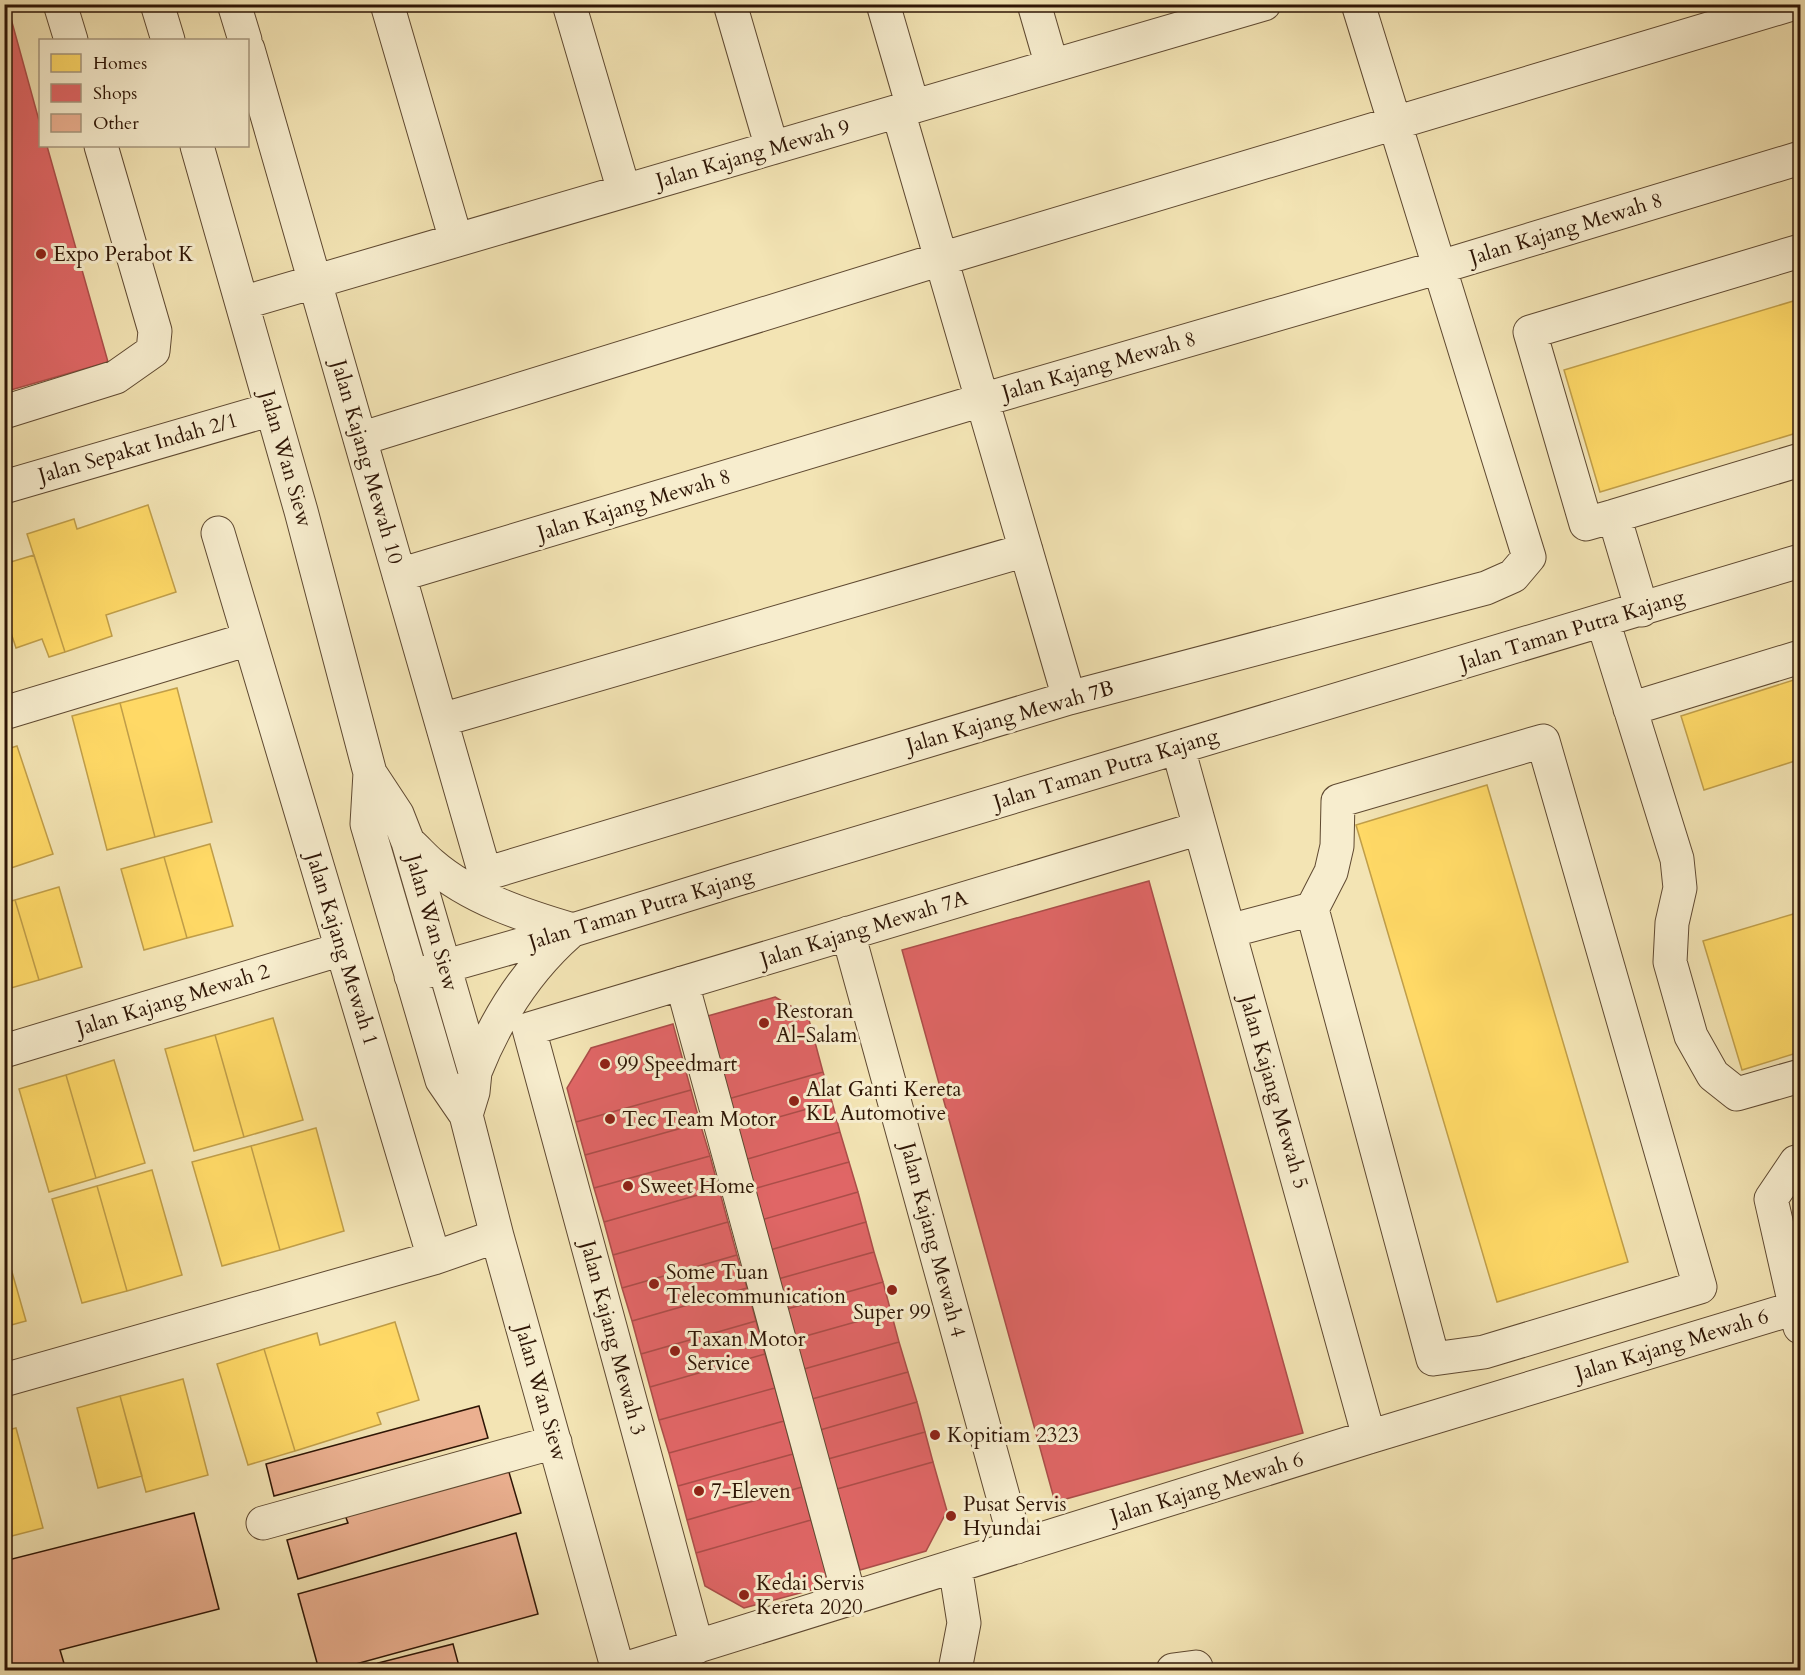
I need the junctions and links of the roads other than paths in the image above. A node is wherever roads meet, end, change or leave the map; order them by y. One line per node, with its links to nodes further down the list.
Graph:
1 (60, 4): 13 (street)
2 (157, 4): 14 (street)
3 (234, 4): 15 (street)
4 (387, 4): 25 (street)
5 (570, 4): 24 (street)
6 (730, 4): 22 (street)
7 (884, 4): 18 (street)
8 (1034, 4): 17 (street)
9 (1264, 4): 12 (street, Jalan Kajang Mewah 9)
10 (1358, 4): 19 (street)
11 (1792, 4): 19 (street)
12 (1183, 16): 17 (street, Jalan Kajang Mewah 9)
13 (71, 39)
14 (168, 39)
15 (245, 39)
16 (249, 52): 29 (street, Jalan Kajang Mewah 10)
17 (1052, 66): 18 (street, Jalan Kajang Mewah 9)
18 (905, 109): 22 (street, Jalan Kajang Mewah 9); 27 (street)
19 (1394, 123): 27 (street); 28 (street)
20 (101, 147): 33 (street)
21 (197, 147): 30 (street, Jalan Wan Siew)
22 (772, 148): 24 (street, Jalan Kajang Mewah 9)
23 (1800, 159): 28 (street, Jalan Kajang Mewah 8)
24 (624, 191): 25 (street, Jalan Kajang Mewah 9)
25 (456, 240): 29 (street, Jalan Kajang Mewah 9)
26 (1800, 251): 37 (street)
27 (941, 259): 31 (street); 34 (street)
28 (1440, 267): 31 (street, Jalan Kajang Mewah 8); 46 (street, Jalan Kajang Mewah 7B)
29 (315, 281): 30 (street, Jalan Kajang Mewah 9); 34 (street, Jalan Kajang Mewah 10)
30 (242, 303): 32 (street, Jalan Wan Siew)
31 (982, 400): 39 (street); 41 (street, Jalan Kajang Mewah 8)
32 (272, 409): 36 (street, Jalan Sepakat Indah 2/1); 51 (street, Jalan Wan Siew)
33 (4, 412)
34 (360, 439): 41 (street, Jalan Kajang Mewah 10)
35 (1800, 460): 37 (street)
36 (4, 487)
37 (1614, 516): 42 (street)
38 (218, 533): 44 (street, Jalan Kajang Mewah 1)
39 (1026, 550): 46 (street); 49 (street)
40 (1800, 561): 42 (street, Jalan Taman Putra Kajang)
41 (399, 575): 49 (street, Jalan Kajang Mewah 10)
42 (1642, 610): 43 (street, Jalan Taman Putra Kajang)
43 (1603, 621): 47 (street); 50 (street, Jalan Taman Putra Kajang)
44 (249, 639): 48 (street); 59 (street, Jalan Kajang Mewah 1)
45 (1800, 657): 47 (street)
46 (1069, 698): 54 (street, Jalan Kajang Mewah 7B)
47 (1630, 709): 66 (street)
48 (4, 712)
49 (441, 720): 54 (street, Jalan Kajang Mewah 10)
50 (1178, 748): 52 (street, Jalan Kajang Mewah 5); 56 (street, Jalan Taman Putra Kajang)
51 (370, 773): 53 (street, Jalan Wan Siew); 61 (street, Jalan Wan Siew)
52 (1200, 828): 57 (street, Jalan Kajang Mewah 5); 58 (street, Jalan Kajang Mewah 7A)
53 (408, 842): 56 (street); 60 (street, Jalan Wan Siew)
54 (485, 874)
55 (1312, 909): 55 (street); 57 (street)
56 (573, 930): 60 (street, Jalan Taman Putra Kajang); 65 (street)
57 (1229, 931): 73 (street, Jalan Kajang Mewah 5)
58 (849, 933): 62 (street, Jalan Kajang Mewah 7A); 76 (street, Jalan Kajang Mewah 4)
59 (342, 949): 64 (street, Jalan Kajang Mewah 2); 70 (street, Jalan Kajang Mewah 1)
60 (444, 967): 61 (street, Jalan Taman Putra Kajang); 65 (street, Jalan Wan Siew)
61 (411, 976): 67 (street, Jalan Wan Siew)
62 (682, 983): 63 (street, Jalan Kajang Mewah 7A); 78 (street)
63 (528, 1029): 79 (street, Jalan Kajang Mewah 3)
64 (4, 1051)
65 (475, 1072): 67 (street, Jalan Wan Siew)
66 (1800, 1076)
67 (466, 1115): 69 (street, Jalan Wan Siew)
68 (1800, 1161): 71 (street)
69 (497, 1236): 70 (street); 74 (street, Jalan Wan Siew)
70 (434, 1258): 72 (street)
71 (1798, 1318): 73 (street, Jalan Kajang Mewah 6)
72 (4, 1380)
73 (1370, 1437): 76 (street, Jalan Kajang Mewah 6)
74 (555, 1442): 75 (street); 80 (street, Jalan Wan Siew)
75 (263, 1523)
76 (1017, 1547): 77 (street, Jalan Kajang Mewah 6)
77 (955, 1566): 78 (street, Jalan Kajang Mewah 6); 81 (street)
78 (850, 1599): 79 (street, Jalan Kajang Mewah 6)
79 (697, 1647): 80 (street, Jalan Kajang Mewah 6)
80 (619, 1671)
81 (955, 1671)

